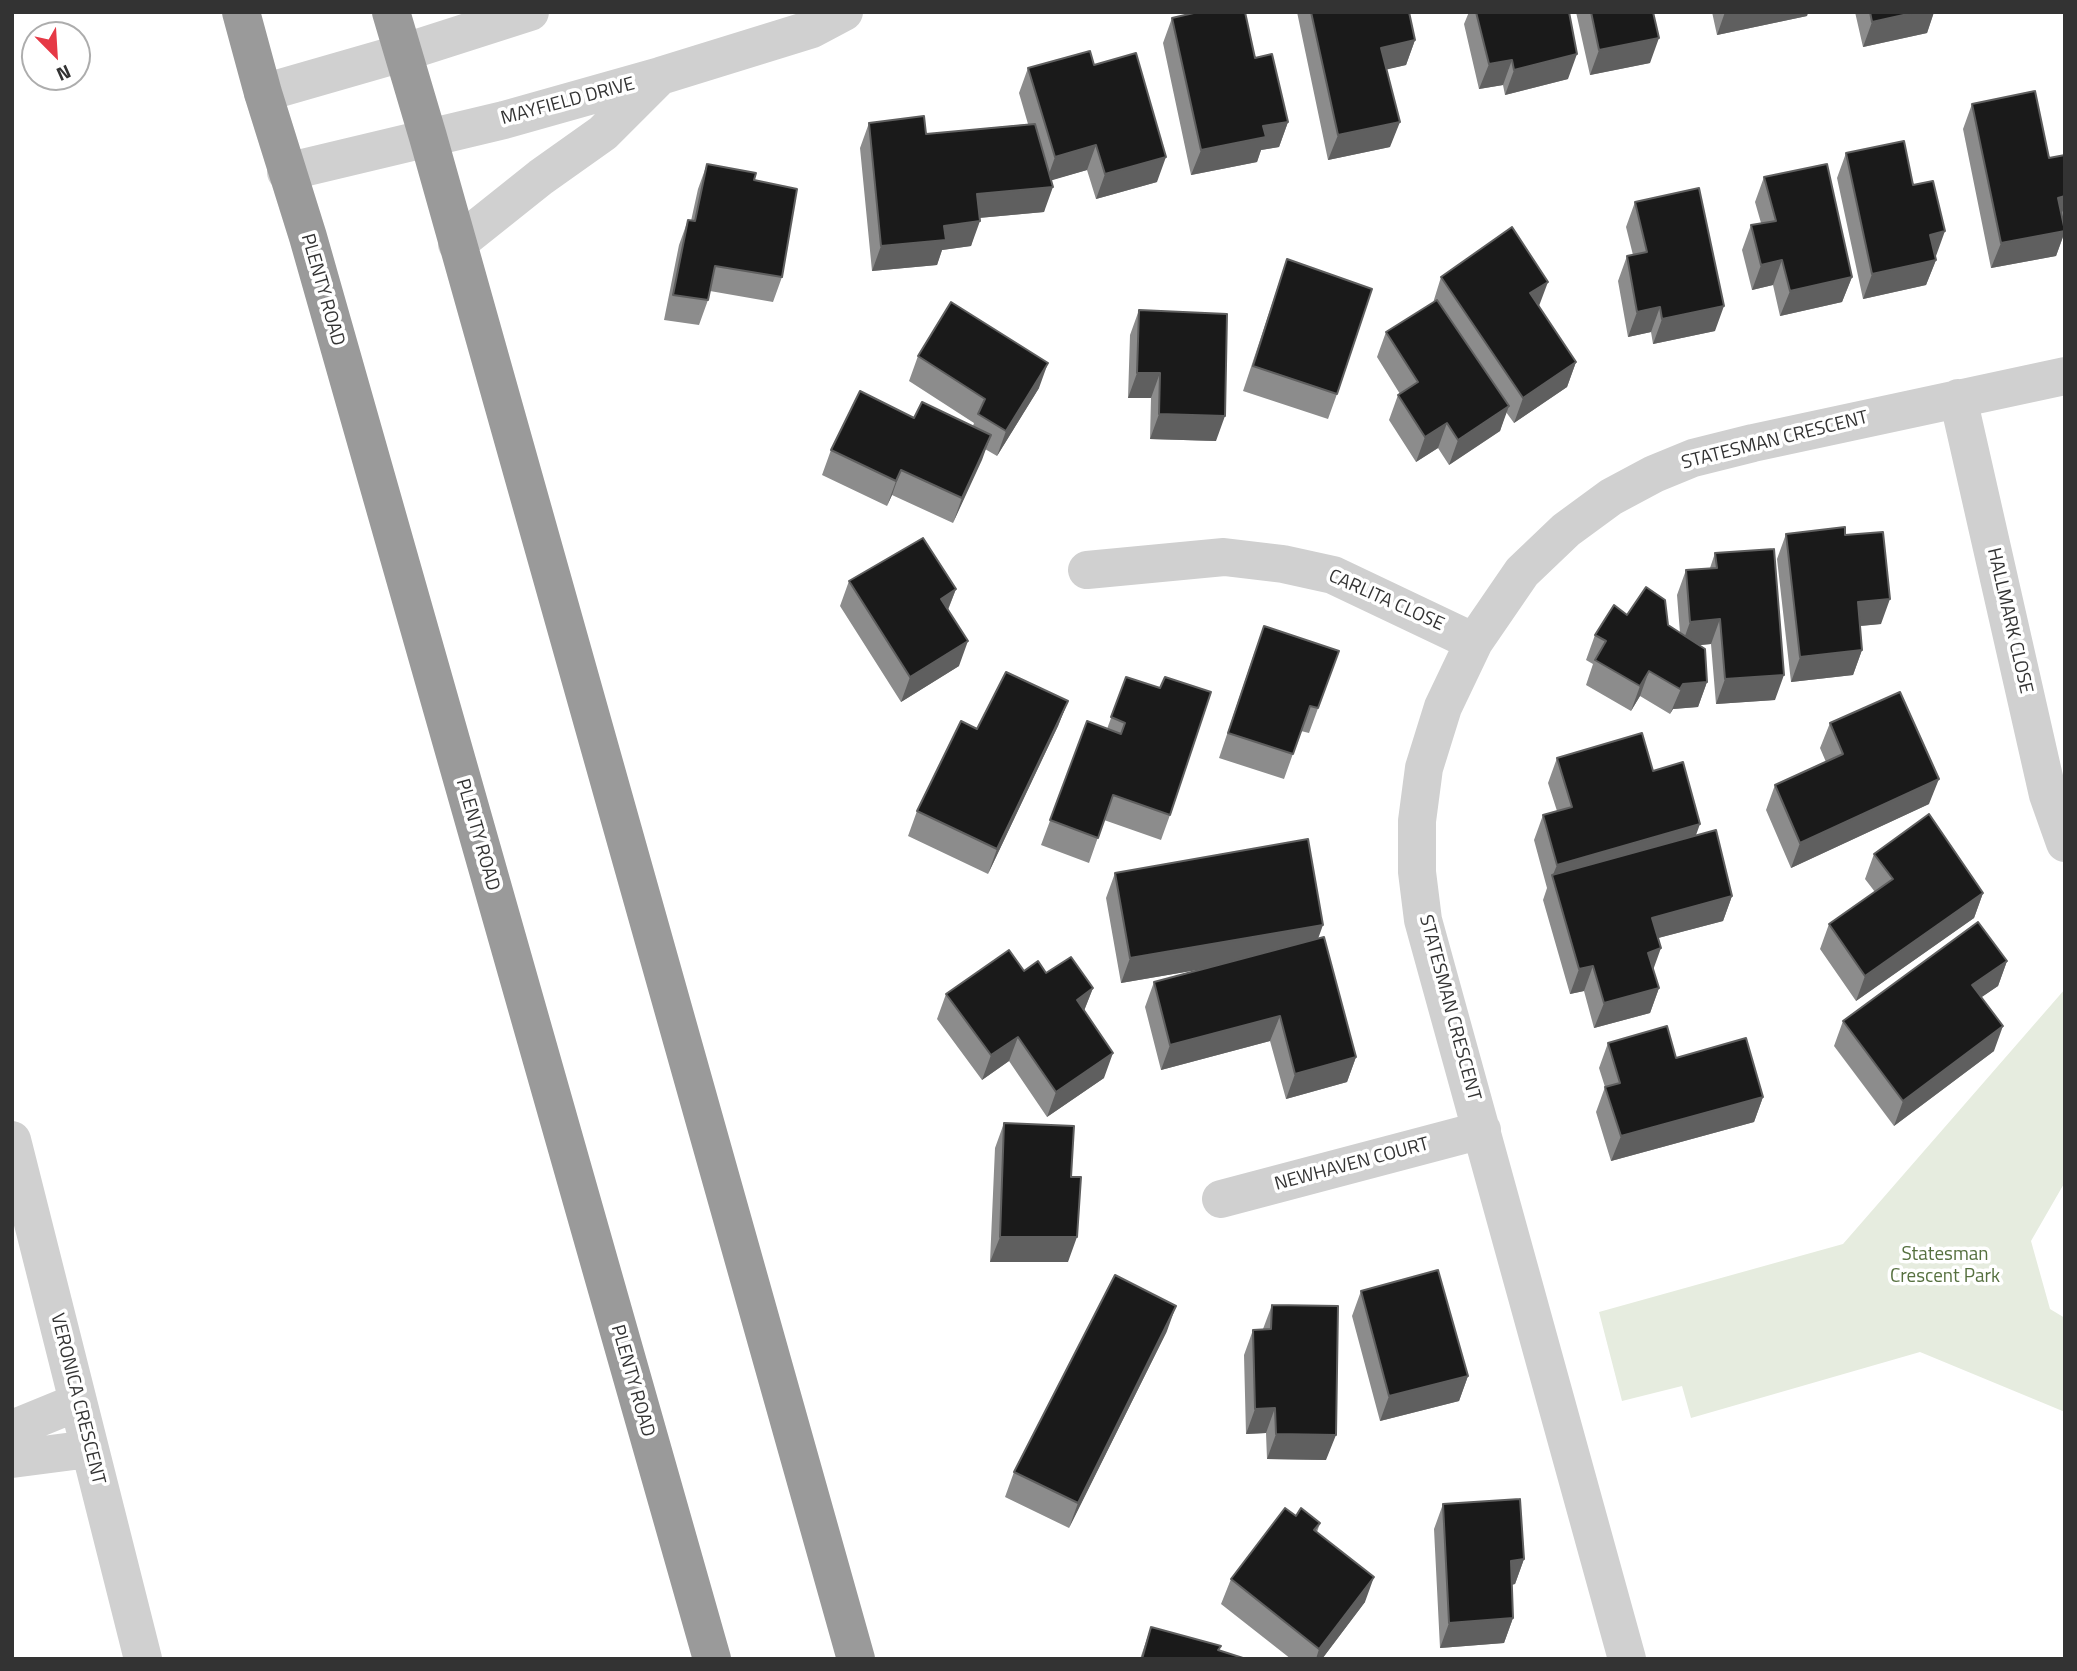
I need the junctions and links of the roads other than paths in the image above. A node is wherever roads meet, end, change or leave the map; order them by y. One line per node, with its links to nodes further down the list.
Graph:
1 (241, 12): 7 (highway, PLENTY ROAD)
2 (391, 12): 5 (highway)
3 (530, 12): 5 (street)
4 (844, 12): 6 (street, MAYFIELD DRIVE)
5 (402, 52): 7 (street); 8 (highway)
6 (660, 76): 8 (street, MAYFIELD DRIVE); 10 (street)
7 (262, 93): 9 (highway, PLENTY ROAD)
8 (428, 137): 9 (street, MAYFIELD DRIVE); 10 (highway)
9 (286, 172): 24 (highway, PLENTY ROAD)
10 (457, 244): 25 (highway)
11 (2065, 376): 12 (street, STATESMAN CRESCENT)
12 (1958, 398): 14 (street, STATESMAN CRESCENT); 15 (street, HALLMARK CLOSE)
13 (1087, 570): 14 (street, CARLITA CLOSE)
14 (1474, 642): 16 (street, STATESMAN CRESCENT)
15 (2065, 843)
16 (1482, 1130): 18 (street, NEWHAVEN COURT); 26 (street, STATESMAN CRESCENT)
17 (12, 1140): 19 (street, VERONICA CRESCENT)
18 (1221, 1199)
19 (78, 1402): 20 (street); 21 (street, VERONICA CRESCENT)
20 (12, 1429)
21 (89, 1449): 22 (street); 23 (street, VERONICA CRESCENT)
22 (12, 1459)
23 (143, 1659)
24 (712, 1659)
25 (856, 1659)
26 (1628, 1659)

